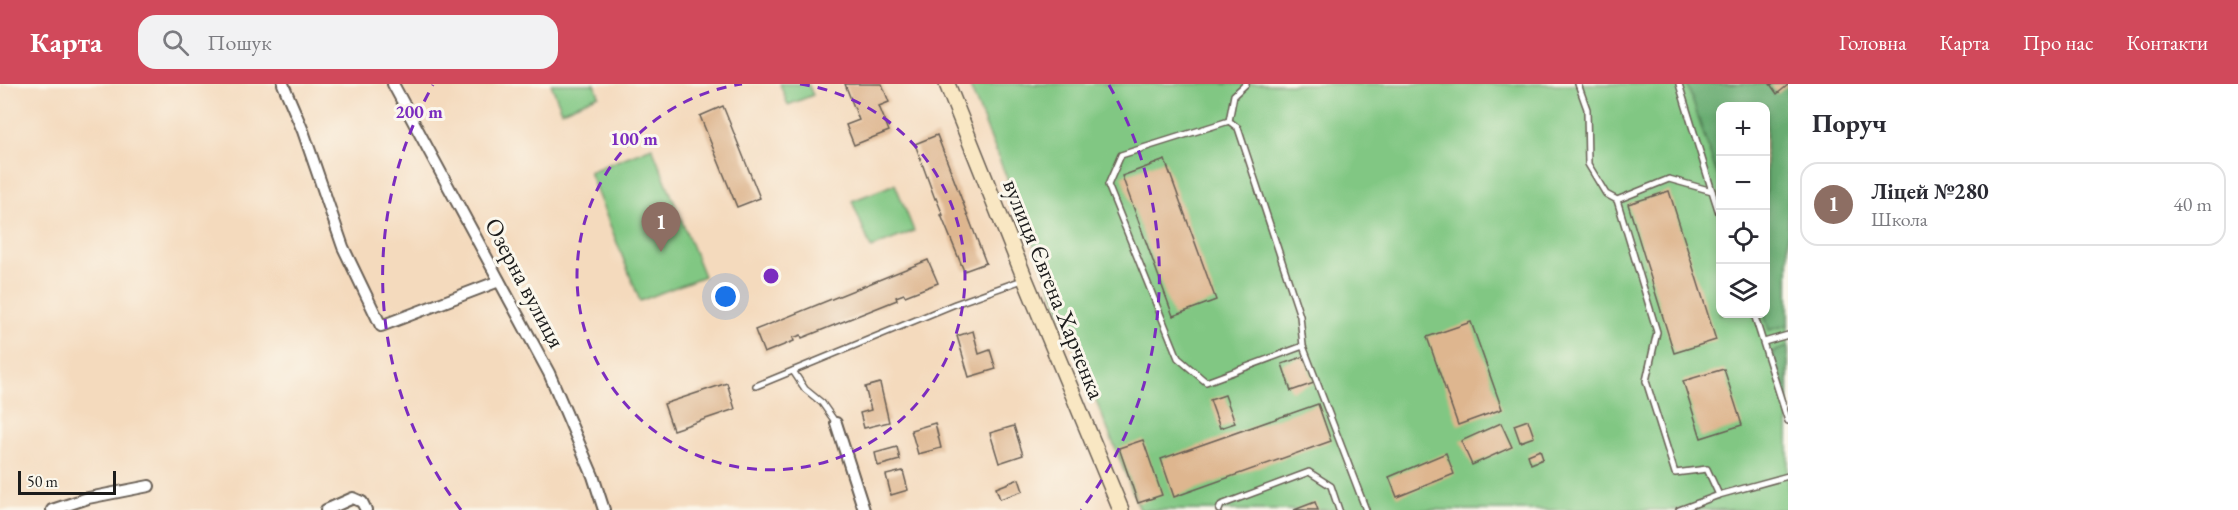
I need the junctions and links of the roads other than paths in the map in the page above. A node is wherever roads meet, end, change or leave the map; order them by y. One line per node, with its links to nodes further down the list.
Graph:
1 (283, 84): 12 (street)
2 (393, 84): 12 (street, Озерна вулиця)
3 (947, 84): 11 (main road, вулиця Євгена Харченка)
4 (1246, 84): 7 (lane)
5 (1578, 84): 9 (lane)
6 (1680, 84): 8 (lane)
7 (1229, 120): 16 (lane); 16 (lane)
8 (1712, 191): 9 (lane); 10 (lane)
9 (1617, 200): 23 (lane)
10 (1718, 210)
11 (1025, 279): 17 (lane); 29 (main road, вулиця Євгена Харченка)
12 (499, 280): 27 (street, Озерна вулиця)
13 (1755, 318): 15 (lane)
14 (1788, 335): 15 (lane)
15 (1764, 342): 19 (lane)
16 (1303, 346): 32 (lane)
17 (793, 371): 18 (lane); 20 (lane)
18 (756, 386)
19 (1788, 421)
20 (836, 423): 28 (street)
21 (1788, 477): 23 (lane)
22 (149, 486): 24 (street)
23 (1719, 495): 33 (lane)
24 (52, 510)
25 (327, 510): 26 (street)
26 (366, 510)
27 (604, 510)
28 (864, 510)
29 (1121, 510)
30 (1219, 510): 31 (lane)
31 (1339, 510)
32 (1366, 510)
33 (1678, 510)

